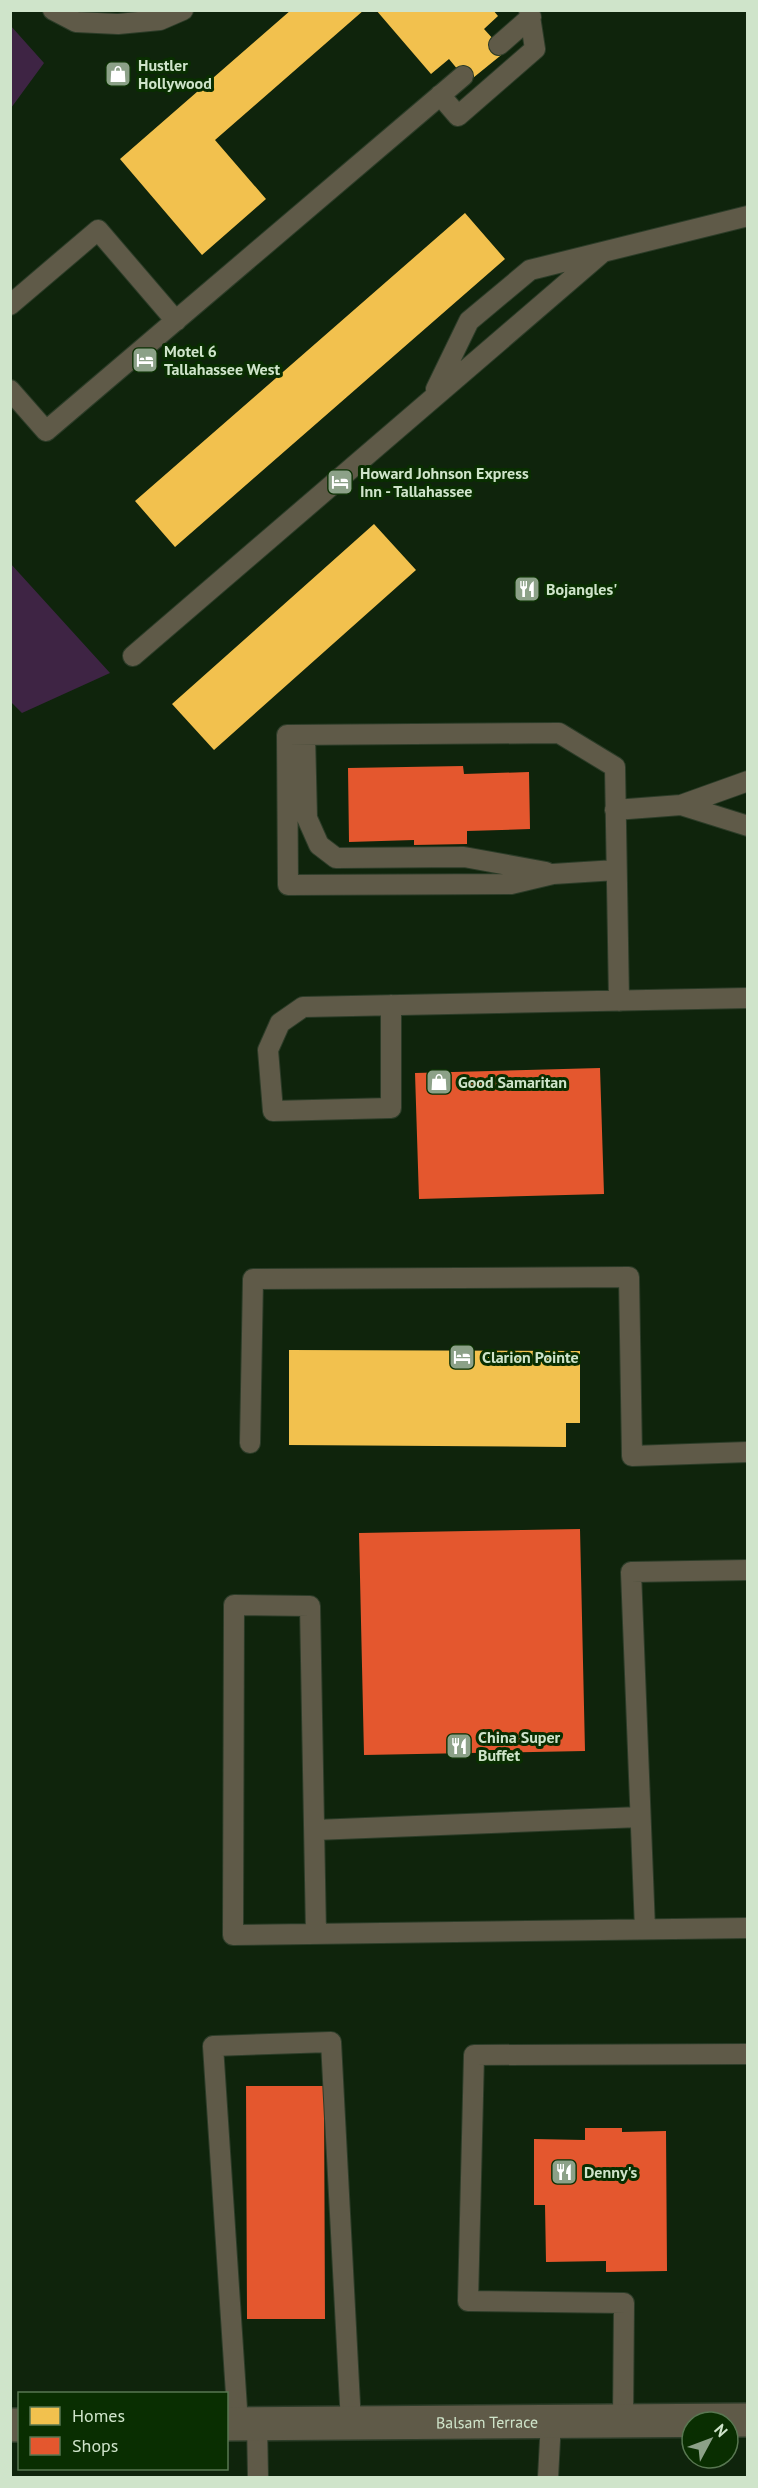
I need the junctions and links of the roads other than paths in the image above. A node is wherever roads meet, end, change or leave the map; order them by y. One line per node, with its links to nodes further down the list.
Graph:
1 (53, 10): 2 (lane)
2 (183, 10)
3 (530, 14): 4 (lane); 6 (lane)
4 (499, 45)
5 (463, 76): 6 (lane)
6 (440, 96): 10 (lane)
7 (747, 216): 8 (lane)
8 (603, 252): 12 (lane); 12 (lane)
9 (10, 305): 10 (lane)
10 (176, 321): 11 (lane)
11 (10, 390)
12 (432, 397): 13 (lane)
13 (133, 656)
14 (305, 735): 17 (lane); 20 (lane); 20 (lane)
15 (747, 781): 16 (lane)
16 (681, 805): 17 (lane); 18 (lane)
17 (615, 810): 19 (lane)
18 (747, 826)
19 (616, 870): 20 (lane); 22 (lane)
20 (553, 874)
21 (747, 998): 22 (lane)
22 (619, 1001): 23 (lane)
23 (391, 1005): 23 (lane)
24 (250, 1443): 25 (lane)
25 (747, 1452)
26 (747, 1570): 27 (lane)
27 (640, 1816): 28 (lane); 30 (lane)
28 (315, 1830): 31 (lane); 31 (lane)
29 (747, 1928): 30 (lane)
30 (645, 1929): 31 (lane)
31 (316, 1934)
32 (747, 2054): 35 (lane)
33 (747, 2420): 35 (street, Balsam Terrace)
34 (551, 2421): 35 (street, Balsam Terrace); 36 (street, Balsam Terrace); 39 (lane)
35 (623, 2421)
36 (351, 2423): 37 (street, Balsam Terrace); 37 (lane)
37 (240, 2424): 38 (lane)
38 (258, 2478)
39 (548, 2478)

